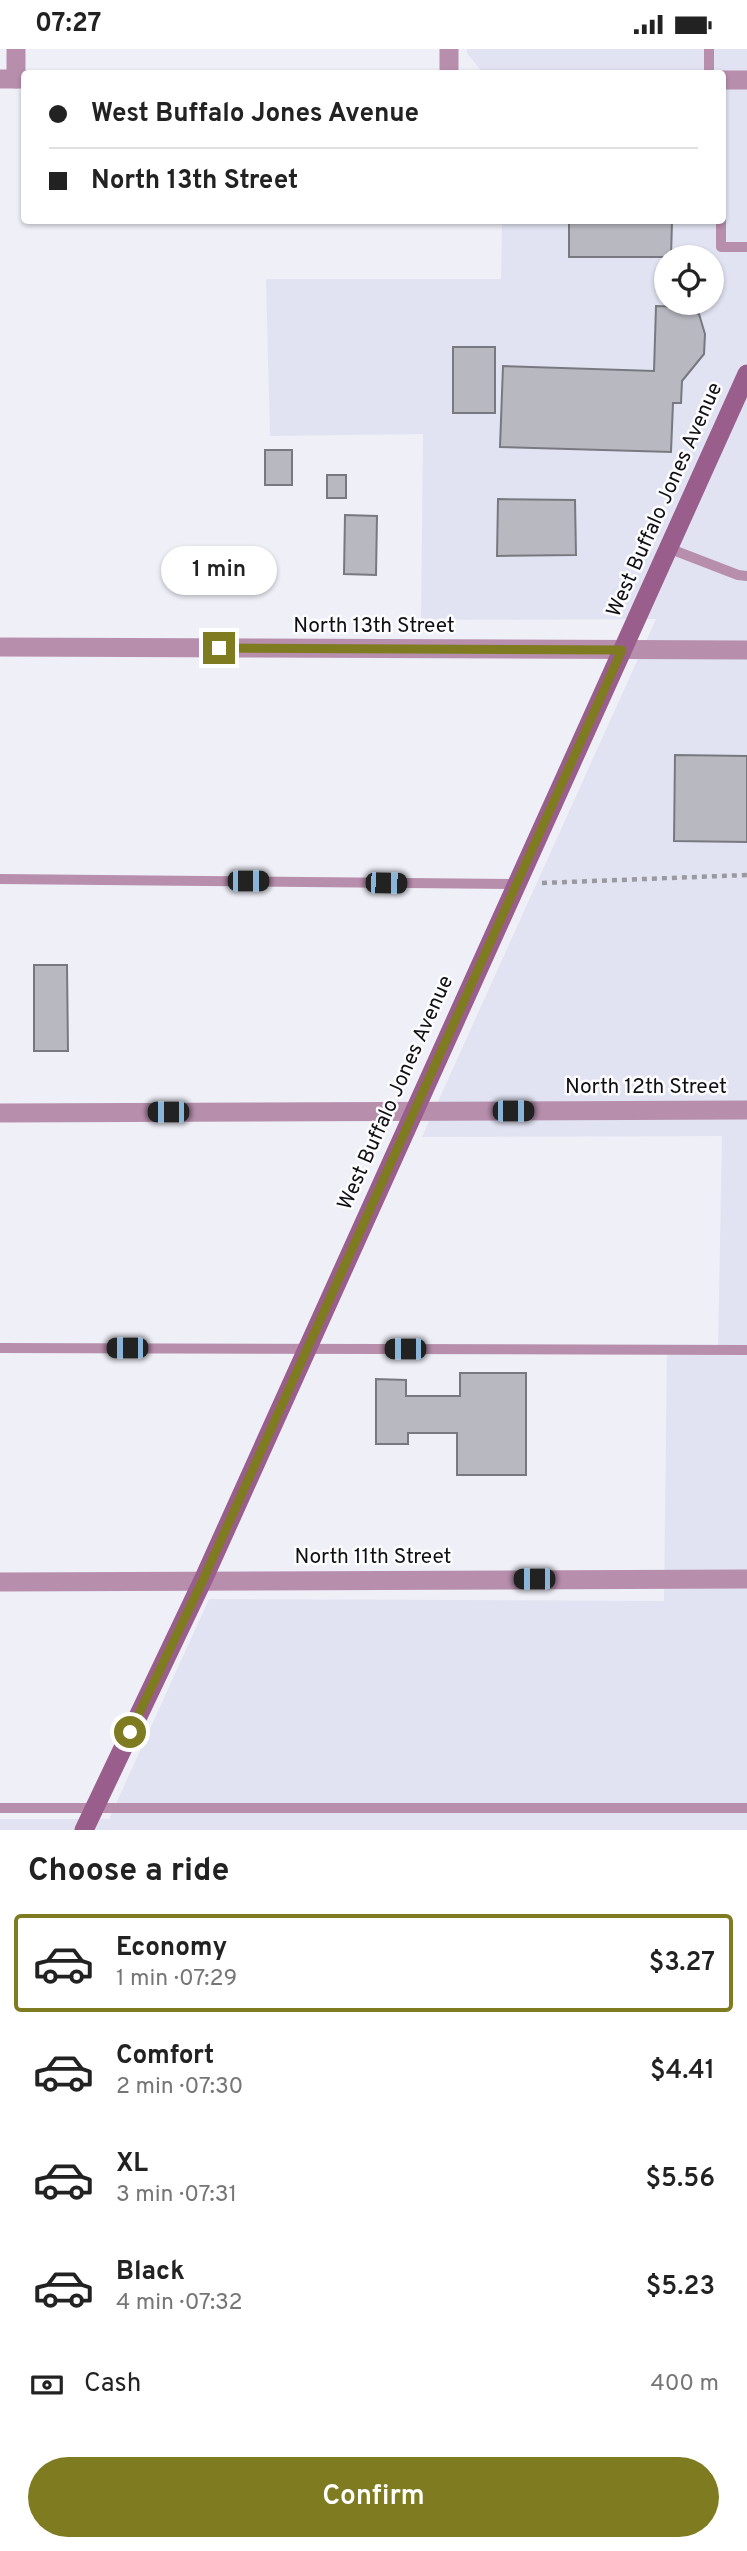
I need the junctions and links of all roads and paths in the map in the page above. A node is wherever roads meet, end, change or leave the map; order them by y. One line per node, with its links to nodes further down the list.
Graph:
1 (16, 49): 6 (street)
2 (449, 49): 4 (street)
3 (709, 49): 5 (lane)
4 (449, 70)
5 (709, 70)
6 (13, 79)
7 (726, 79): 8 (street)
8 (747, 80)
9 (721, 224): 10 (lane)
10 (747, 247)
11 (747, 374): 12 (main road, West Buffalo Jones Avenue)
12 (668, 548): 13 (lane); 15 (main road, West Buffalo Jones Avenue)
13 (747, 576)
14 (0, 647): 15 (street, North 13th Street)
15 (622, 650): 16 (street, North 13th Street); 19 (main road, West Buffalo Jones Avenue)
16 (747, 650)
17 (747, 875): 19 (path)
18 (0, 879): 19 (lane)
19 (516, 884): 21 (main road, West Buffalo Jones Avenue)
20 (747, 1110): 21 (street, North 12th Street)
21 (413, 1111): 22 (street, North 12th Street); 24 (main road, West Buffalo Jones Avenue)
22 (0, 1113)
23 (0, 1348): 24 (lane)
24 (306, 1349): 25 (lane); 27 (main road, West Buffalo Jones Avenue)
25 (747, 1350)
26 (747, 1579): 27 (street, North 11th Street)
27 (203, 1580): 28 (street, North 11th Street); 29 (main road, West Buffalo Jones Avenue)
28 (0, 1582)
29 (94, 1807): 30 (lane); 31 (lane); 32 (main road, West Buffalo Jones Avenue)
30 (0, 1808)
31 (747, 1808)
32 (84, 1830)

